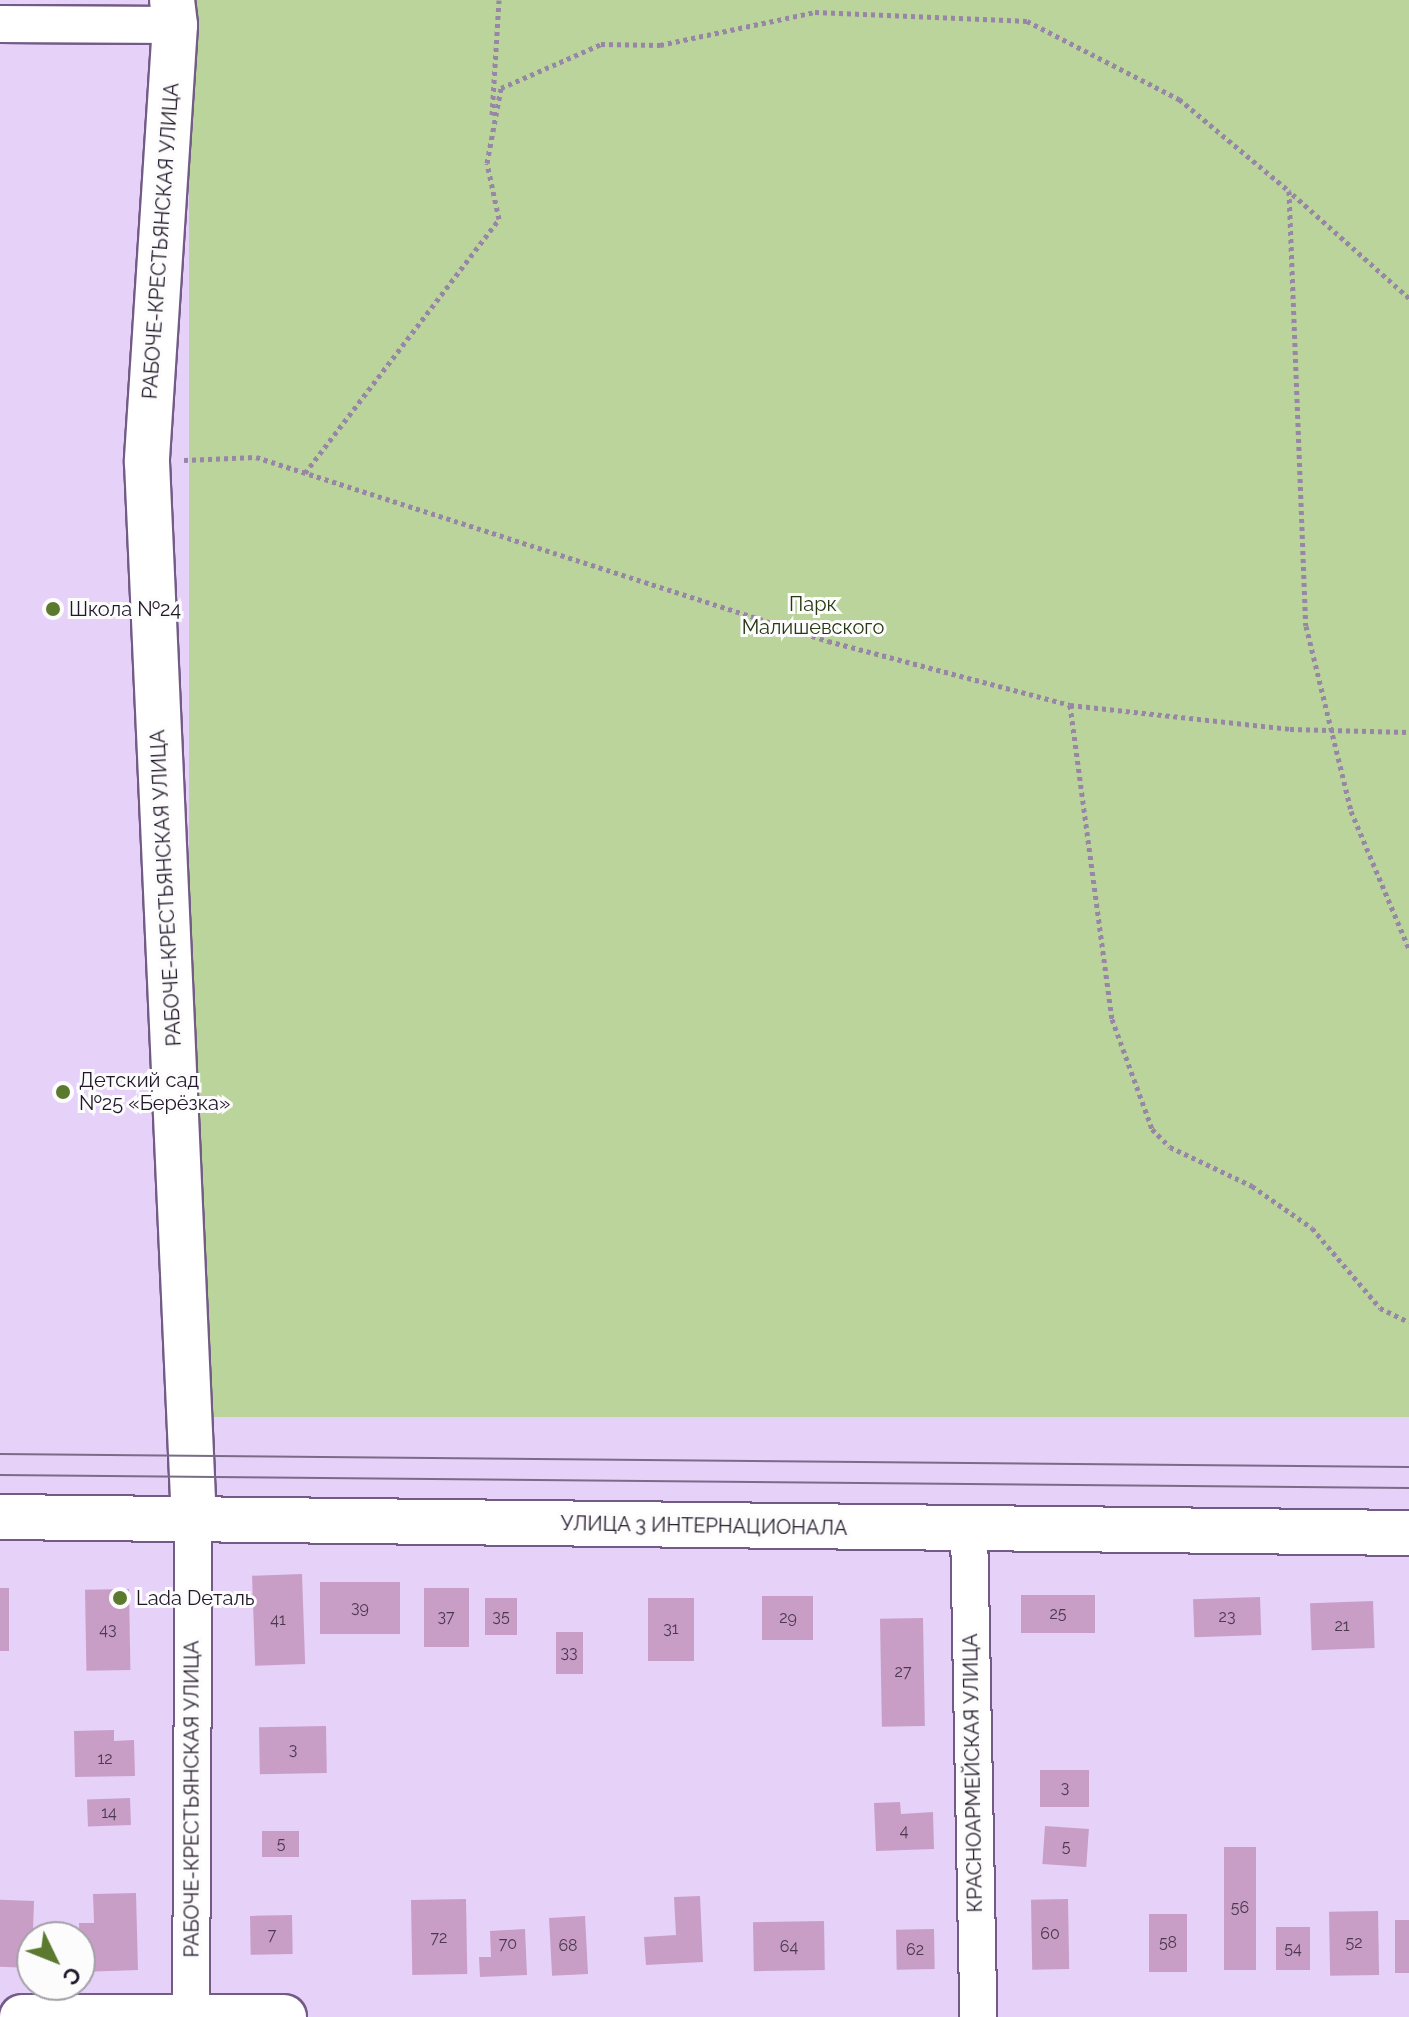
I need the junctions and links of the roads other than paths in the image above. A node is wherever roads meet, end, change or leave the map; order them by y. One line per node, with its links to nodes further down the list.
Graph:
1 (174, 12): 2 (street); 4 (main road, РАБОЧЕ-КРЕСТЬЯНСКАЯ УЛИЦА)
2 (0, 24)
3 (0, 1517): 4 (main road, УЛИЦА 3 ИНТЕРНАЦИОНАЛА)
4 (194, 1520): 5 (main road, УЛИЦА 3 ИНТЕРНАЦИОНАЛА); 7 (street, РАБОЧЕ-КРЕСТЬЯНСКАЯ УЛИЦА)
5 (969, 1528): 6 (main road, УЛИЦА 3 ИНТЕРНАЦИОНАЛА); 10 (street, КРАСНОАРМЕЙСКАЯ УЛИЦА)
6 (1409, 1533)
7 (191, 2016): 8 (main road); 9 (main road)
8 (22, 2017)
9 (284, 2017)
10 (978, 2017)

